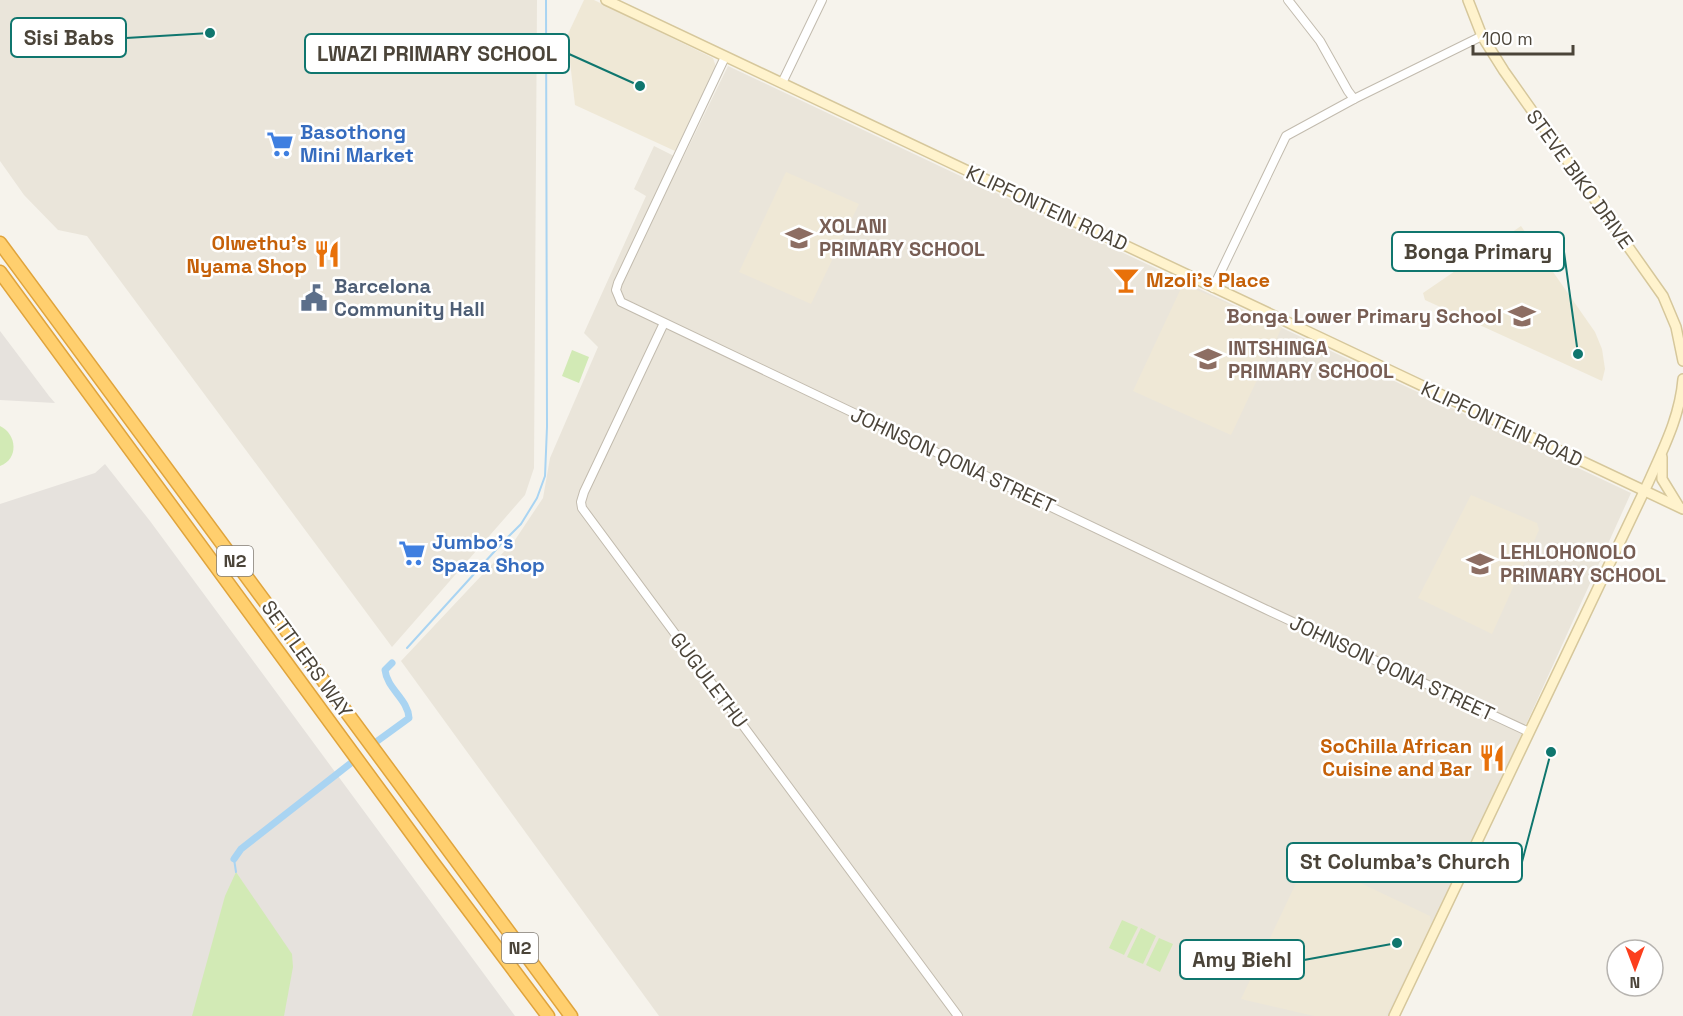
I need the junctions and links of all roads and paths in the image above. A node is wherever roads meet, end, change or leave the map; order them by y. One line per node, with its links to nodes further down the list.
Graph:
1 (606, 0): 6 (main road, KLIPFONTEIN ROAD)
2 (822, 0): 7 (street)
3 (1288, 0): 8 (street)
4 (1468, 0): 5 (main road, STEVE BIKO DRIVE)
5 (1482, 36): 8 (street); 13 (main road, STEVE BIKO DRIVE)
6 (725, 57): 7 (main road, KLIPFONTEIN ROAD); 12 (street, JOHNSON QONA STREET)
7 (782, 83): 11 (main road, KLIPFONTEIN ROAD)
8 (1354, 99): 11 (street)
9 (0, 243): 22 (highway, SETTLERS WAY / N2)
10 (0, 272): 19 (highway, SETTLERS WAY / N2)
11 (1214, 288): 16 (main road, KLIPFONTEIN ROAD)
12 (664, 323): 18 (street, JOHNSON QONA STREET); 23 (street, GUGULETHU)
13 (1683, 361)
14 (1683, 379): 15 (main road)
15 (1662, 452): 16 (main road); 17 (main road)
16 (1645, 490): 17 (main road, KLIPFONTEIN ROAD); 18 (main road)
17 (1681, 508)
18 (1529, 732): 24 (main road)
19 (431, 860): 20 (highway); 21 (highway, SETTLERS WAY / N2)
20 (540, 1016)
21 (548, 1016)
22 (571, 1016)
23 (958, 1016)
24 (1394, 1016)

